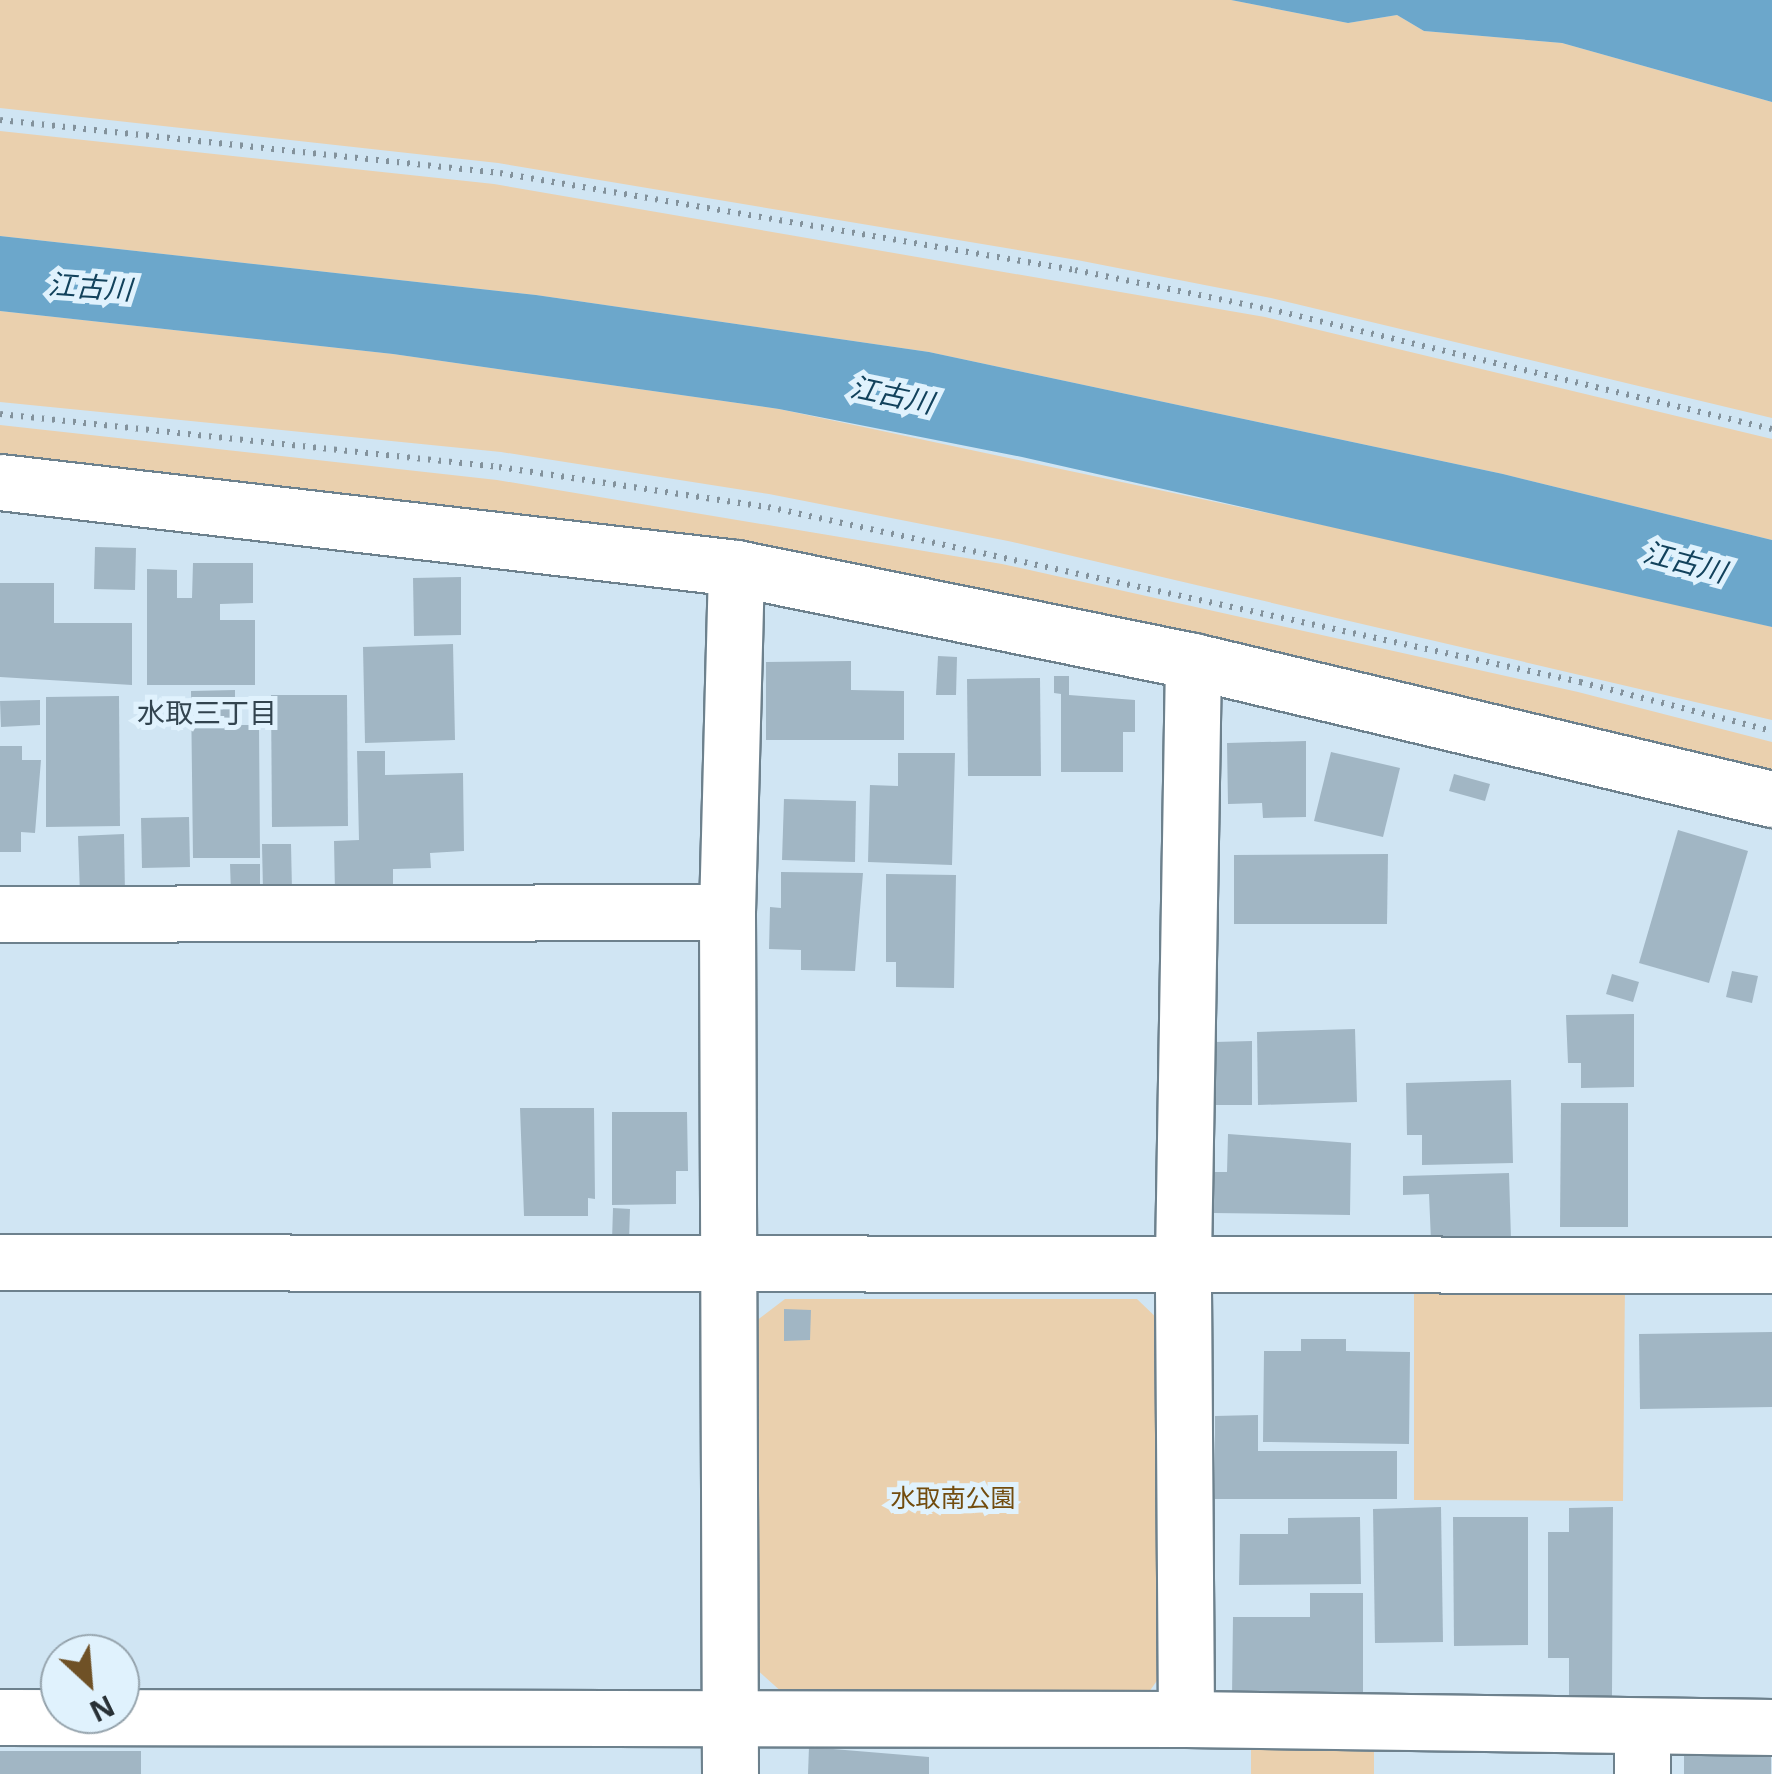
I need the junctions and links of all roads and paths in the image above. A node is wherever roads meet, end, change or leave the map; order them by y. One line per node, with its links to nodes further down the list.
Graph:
1 (0, 120): 2 (path)
2 (1772, 429)
3 (0, 482): 4 (street)
4 (736, 568): 5 (street); 7 (street)
5 (1193, 662): 6 (street); 9 (street)
6 (1772, 800)
7 (728, 912): 8 (street); 11 (street)
8 (0, 914)
9 (1183, 1260): 11 (street); 12 (street); 15 (street)
10 (0, 1262): 11 (street)
11 (728, 1263): 14 (street)
12 (1772, 1265)
13 (0, 1716): 14 (street)
14 (732, 1718): 15 (street); 18 (street)
15 (1186, 1718): 17 (street)
16 (1772, 1728): 17 (street)
17 (1642, 1752)
18 (730, 1774)

